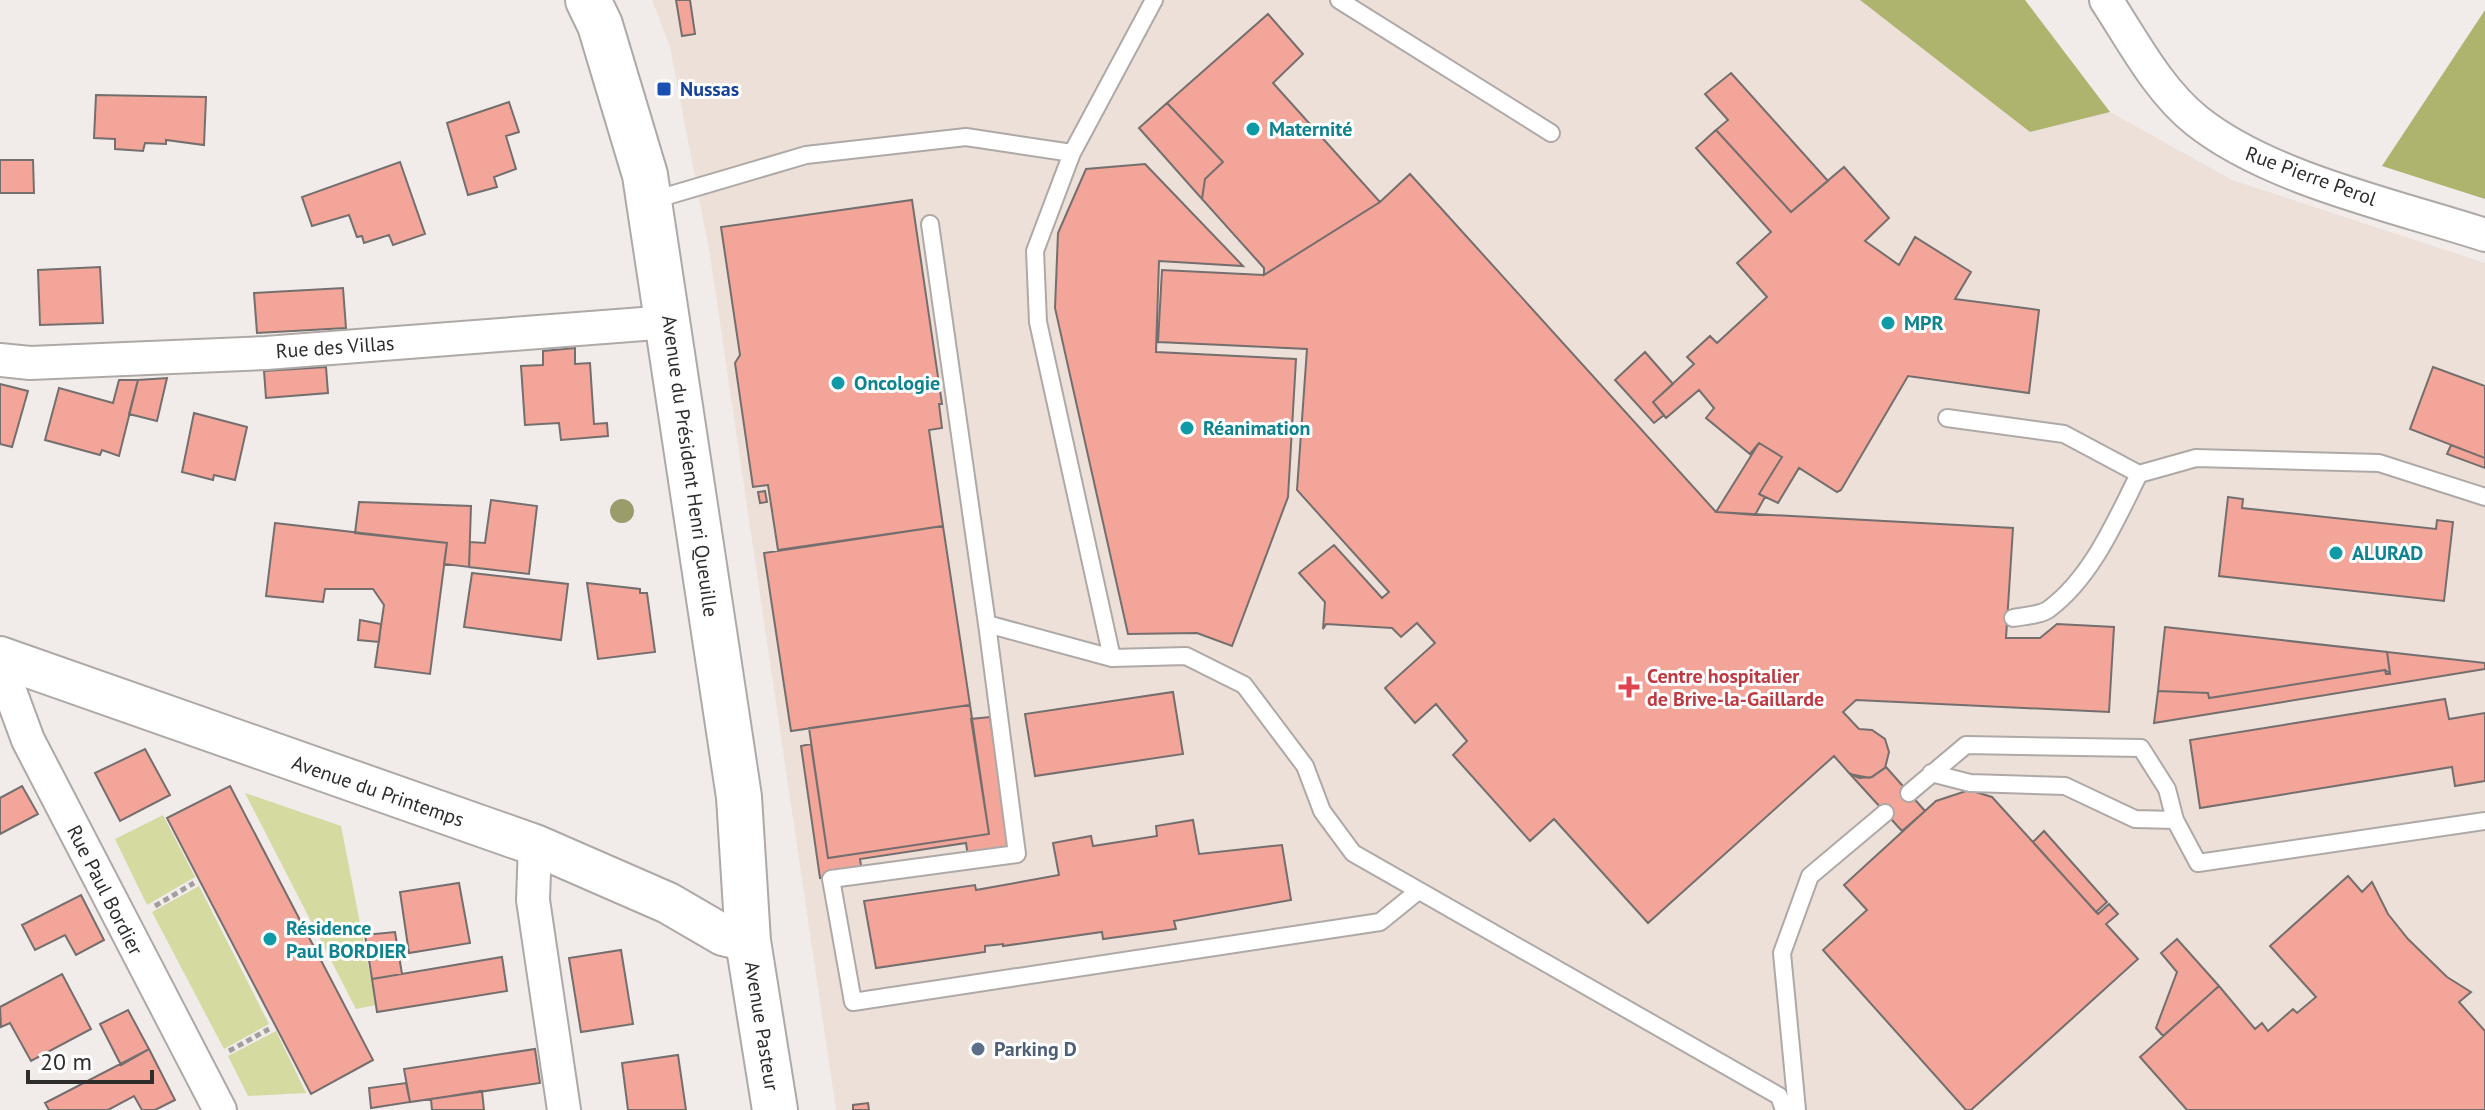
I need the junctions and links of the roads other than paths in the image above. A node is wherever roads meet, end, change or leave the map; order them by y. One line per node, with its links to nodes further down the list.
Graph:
1 (588, 0): 7 (main road, Avenue du Président Henri Queuille)
2 (1154, 0): 6 (lane)
3 (1339, 0): 5 (lane)
4 (2106, 0): 9 (street, Rue Pierre Perol)
5 (1551, 133)
6 (1072, 153): 7 (lane); 18 (lane)
7 (648, 202): 10 (main road, Avenue du Président Henri Queuille)
8 (930, 224): 16 (lane)
9 (2485, 235)
10 (669, 322): 11 (street, Rue des Villas); 27 (main road, Avenue du Président Henri Queuille)
11 (0, 360)
12 (1947, 418): 13 (lane)
13 (2139, 474): 14 (lane); 15 (lane)
14 (2485, 497)
15 (2013, 618)
16 (987, 624): 18 (lane); 26 (lane)
17 (0, 657): 25 (street, Avenue du Printemps)
18 (1112, 658): 26 (lane)
19 (0, 664): 28 (street, Rue Paul Bordier)
20 (1931, 773): 21 (lane); 23 (lane); 23 (lane)
21 (1909, 793)
22 (1885, 813): 32 (lane)
23 (2175, 820): 24 (lane)
24 (2485, 821)
25 (535, 845): 27 (street, Avenue du Printemps); 29 (street)
26 (1417, 892): 31 (lane)
27 (748, 941): 30 (main road, Avenue Pasteur)
28 (220, 1110)
29 (564, 1110)
30 (775, 1110)
31 (1784, 1110)
32 (1797, 1110)

